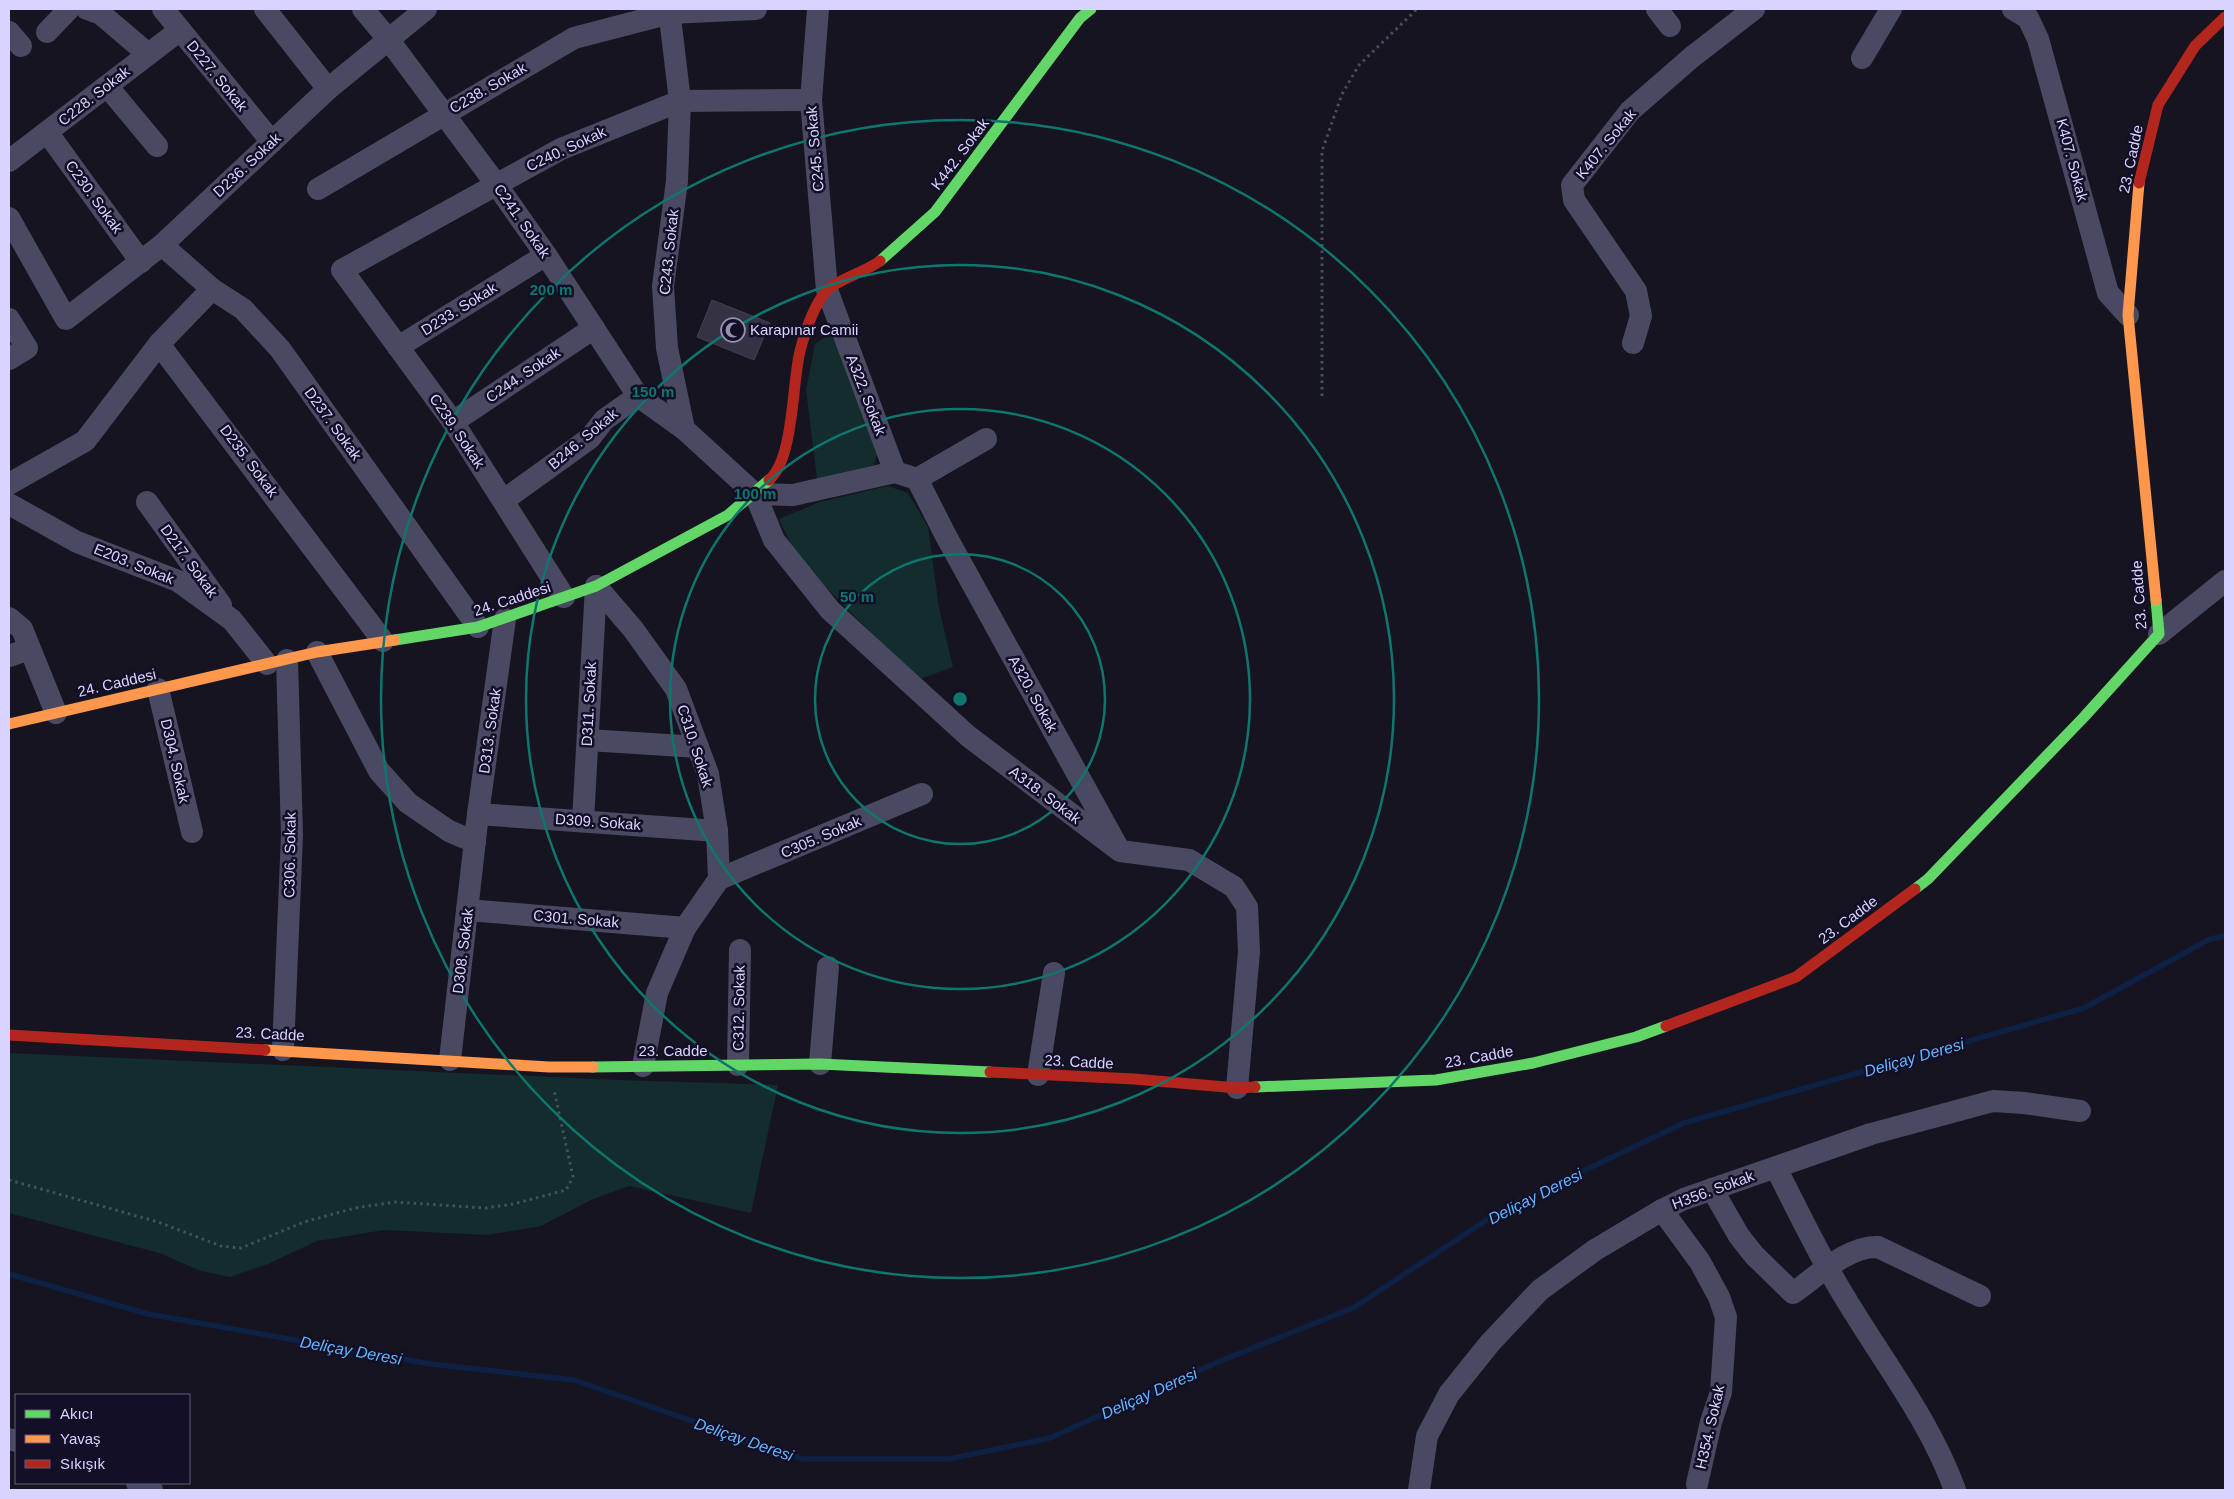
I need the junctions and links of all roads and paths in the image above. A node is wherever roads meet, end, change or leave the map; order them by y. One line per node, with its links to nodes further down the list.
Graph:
1 (69, 9): 17 (street)
2 (86, 9): 19 (street)
3 (163, 9): 16 (street, D227. Sokak)
4 (265, 9): 22 (street)
5 (363, 9): 18 (street, C241. Sokak)
6 (426, 9): 18 (street, D236. Sokak)
7 (756, 9): 14 (street, C238. Sokak)
8 (818, 9): 23 (street, C245. Sokak)
9 (1091, 9): 38 (street, K442. Sokak)
10 (1417, 9): 47 (path)
11 (1754, 9): 42 (street, K407. Sokak)
12 (1892, 9): 20 (street)
13 (2013, 9): 39 (street, K407. Sokak)
14 (669, 11): 24 (street, C243. Sokak); 25 (street, C238. Sokak)
15 (2225, 17): 39 (street, 23. Cadde)
16 (180, 30): 19 (street, C228. Sokak); 27 (street, D227. Sokak)
17 (47, 32)
18 (388, 39): 22 (street, D236. Sokak); 25 (street, C241. Sokak)
19 (148, 54): 21 (street, C228. Sokak)
20 (1862, 58)
21 (107, 86): 26 (street, C228. Sokak); 28 (street)
22 (328, 89): 27 (street, D236. Sokak)
23 (811, 100): 24 (street, C240. Sokak); 38 (street, C245. Sokak)
24 (680, 101): 30 (street, C240. Sokak); 49 (street, C243. Sokak)
25 (444, 114): 30 (street, C241. Sokak); 31 (street, C238. Sokak)
26 (47, 132): 29 (street, C228. Sokak); 35 (street, C230. Sokak)
27 (272, 142): 33 (street, D236. Sokak)
28 (156, 146)
29 (9, 161)
30 (496, 184): 34 (street, C241. Sokak); 36 (street, C240. Sokak)
31 (318, 189)
32 (9, 218): 35 (street, D236. Sokak)
33 (162, 245): 35 (street, D236. Sokak); 37 (street, D237. Sokak)
34 (546, 255): 41 (street, C241. Sokak); 44 (street, D233. Sokak)
35 (141, 262)
36 (342, 270): 44 (street, C239. Sokak)
37 (212, 289): 43 (street); 64 (street, D237. Sokak)
38 (826, 290): 51 (street, A322. Sokak); 54 (street, 24. Caddesi)
39 (2128, 315): 65 (street, 23. Cadde)
40 (9, 319): 45 (street)
41 (594, 328): 46 (street, C241. Sokak); 48 (street, C244. Sokak)
42 (1633, 343)
43 (159, 344): 53 (street); 66 (street, D235. Sokak)
44 (398, 347): 48 (street, C239. Sokak)
45 (9, 359)
46 (638, 396): 49 (street, C241. Sokak); 55 (street, B246. Sokak)
47 (1322, 396)
48 (453, 422): 55 (street, C239. Sokak)
49 (684, 429): 54 (street)
50 (986, 439): 52 (street)
51 (895, 472): 52 (street); 54 (street)
52 (917, 479): 81 (street, A320. Sokak)
53 (9, 484)
54 (755, 494): 59 (street, 24. Caddesi); 81 (street, A318. Sokak)
55 (504, 500): 60 (street, C239. Sokak)
56 (147, 502): 62 (street, D217. Sokak)
57 (9, 504): 62 (street, E203. Sokak)
58 (2225, 581): 65 (street)
59 (596, 586): 60 (street, 24. Caddesi); 73 (street, D311. Sokak); 74 (street, C310. Sokak)
60 (564, 597): 63 (street, 24. Caddesi)
61 (9, 618): 67 (street)
62 (232, 620): 69 (street, E203. Sokak)
63 (505, 620): 64 (street, 24. Caddesi); 76 (street, D313. Sokak)
64 (478, 627): 66 (street, 24. Caddesi)
65 (2159, 634): 96 (street, 23. Cadde)
66 (383, 641): 68 (street, 24. Caddesi)
67 (19, 652): 71 (street)
68 (317, 652): 69 (street, 24. Caddesi); 80 (street)
69 (277, 662): 70 (street, 24. Caddesi); 89 (street, C306. Sokak)
70 (158, 689): 71 (street, 24. Caddesi); 79 (street, D304. Sokak)
71 (56, 713): 72 (street, 24. Caddesi)
72 (9, 724)
73 (588, 740): 74 (street); 77 (street, D311. Sokak)
74 (698, 747): 78 (street, C310. Sokak)
75 (922, 794): 82 (street, C305. Sokak)
76 (478, 814): 77 (street, D309. Sokak); 80 (street, D313. Sokak)
77 (583, 821): 78 (street, D309. Sokak)
78 (717, 831): 82 (street, C310. Sokak)
79 (192, 832)
80 (475, 842): 83 (street, D308. Sokak)
81 (1120, 852): 96 (street)
82 (719, 879): 84 (street)
83 (467, 910): 84 (street, C301. Sokak); 90 (street, D308. Sokak)
84 (685, 928): 92 (street)
85 (740, 950): 93 (street, C312. Sokak)
86 (828, 966): 91 (street)
87 (1054, 973): 95 (street)
88 (9, 1035): 89 (street, 23. Cadde)
89 (283, 1050): 90 (street, 23. Cadde)
90 (450, 1060): 94 (street, 23. Cadde)
91 (820, 1064): 93 (street, 23. Cadde); 95 (street, 23. Cadde)
92 (644, 1066): 93 (street, 23. Cadde); 94 (street, 23. Cadde)
93 (738, 1066)
94 (549, 1067): 99 (path)
95 (1038, 1075): 96 (street, 23. Cadde)
96 (1237, 1088)
97 (2080, 1111): 98 (street, H356. Sokak)
98 (1776, 1168): 100 (street, H356. Sokak); 102 (street)
99 (9, 1180)
100 (1712, 1189): 101 (street, H356. Sokak); 102 (street)
101 (1662, 1210): 105 (street, H354. Sokak); 107 (street, H356. Sokak)
102 (1828, 1268): 103 (street); 108 (street)
103 (1980, 1296)
104 (139, 1484): 106 (street)
105 (1697, 1484)
106 (152, 1490)
107 (1419, 1490)
108 (1955, 1490)

